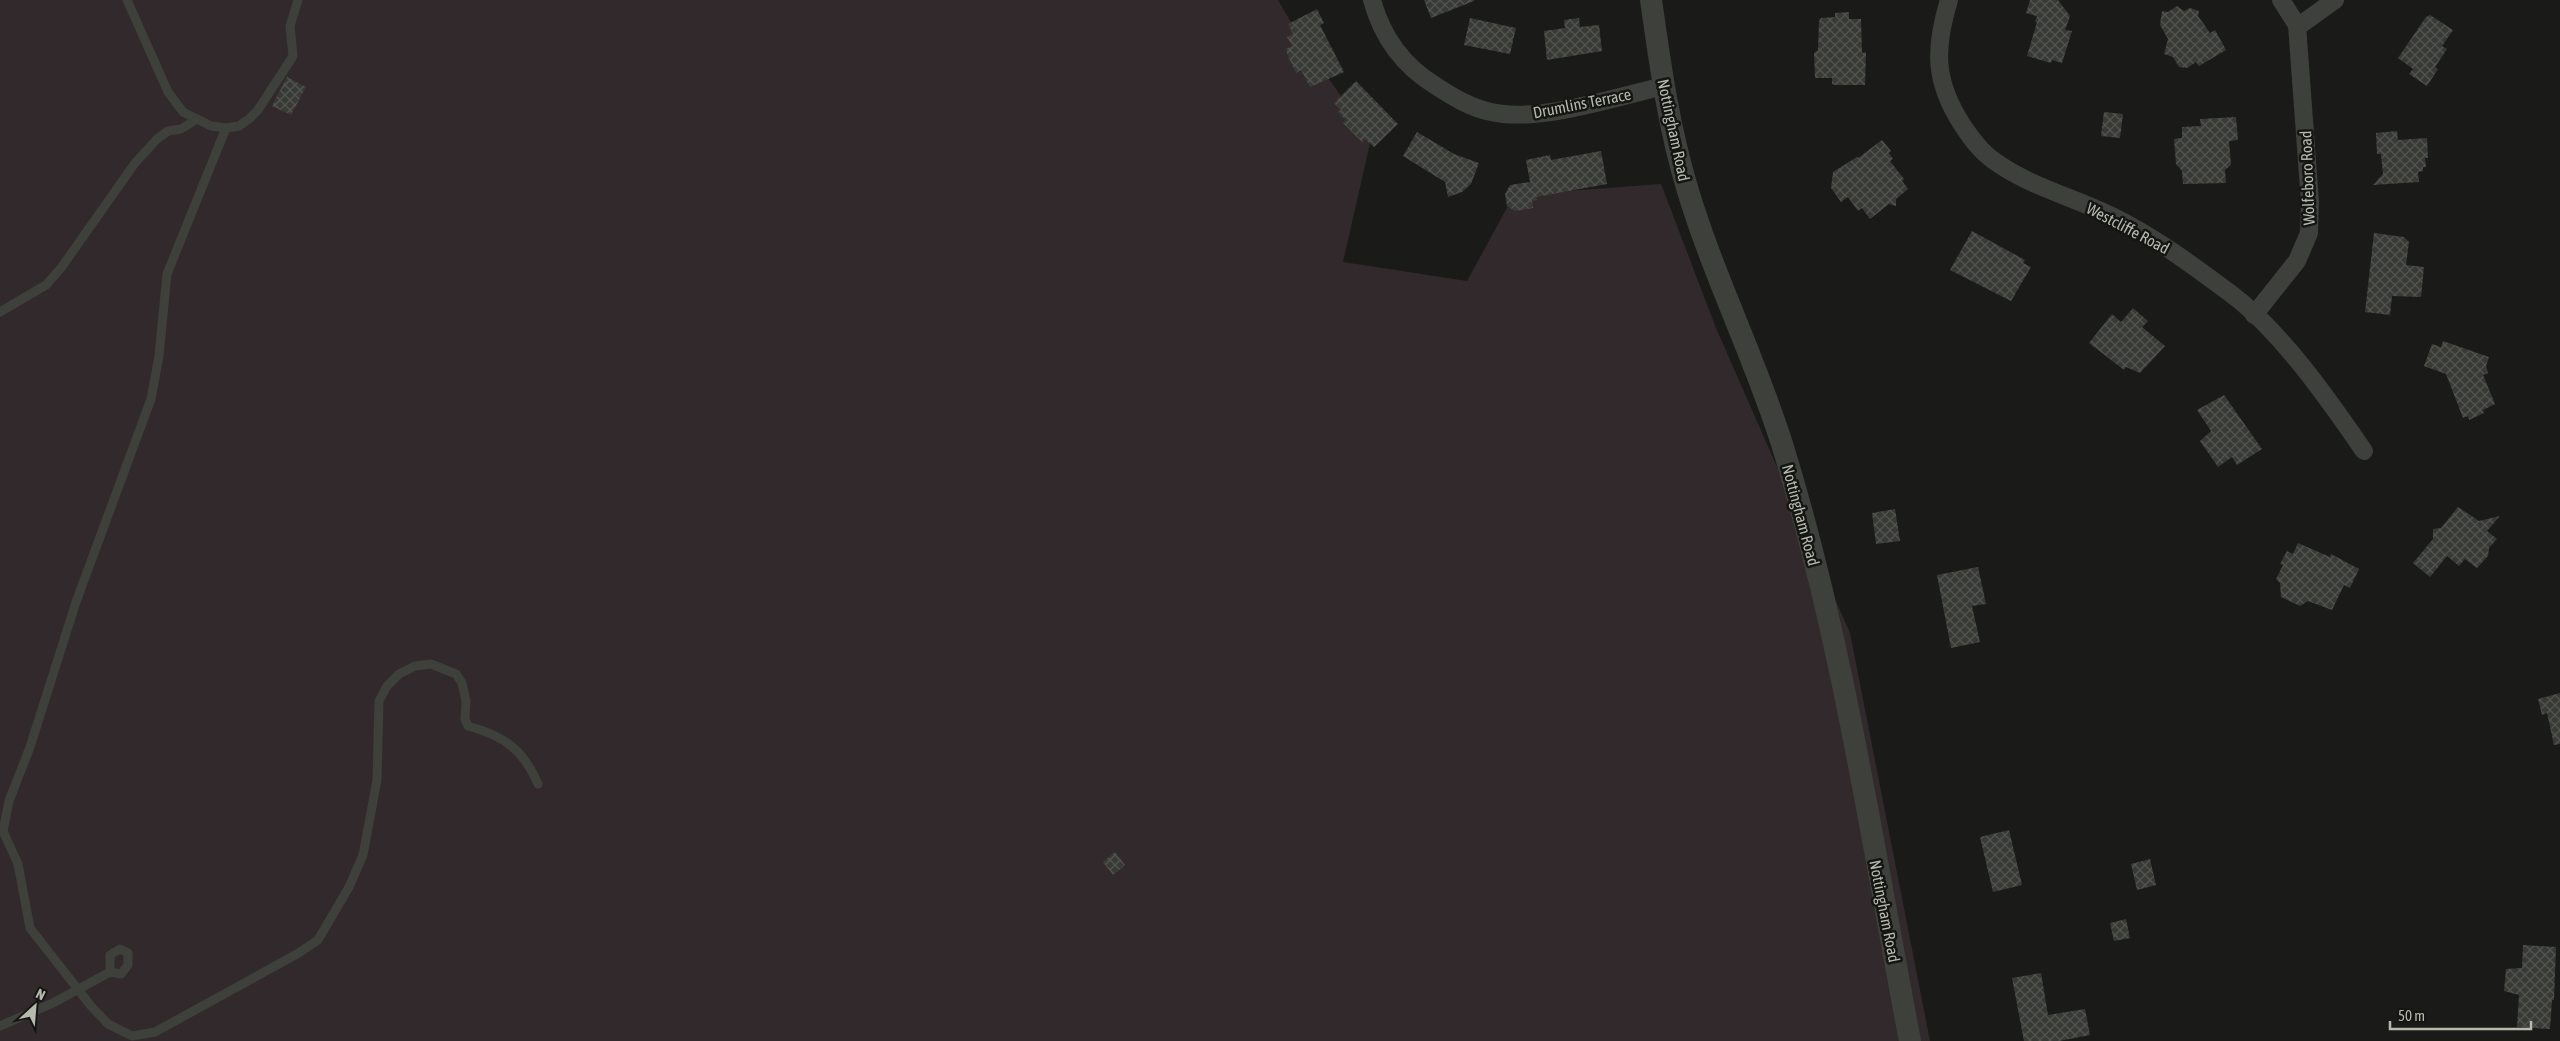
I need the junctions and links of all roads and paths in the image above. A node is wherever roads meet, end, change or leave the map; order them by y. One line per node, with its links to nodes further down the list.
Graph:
1 (127, 0): 10 (lane)
2 (298, 0): 11 (lane)
3 (1372, 0): 9 (street, Drumlins Terrace)
4 (1650, 0): 9 (street, Nottingham Road)
5 (1949, 0): 13 (street, Westcliffe Road)
6 (2281, 0): 8 (street, Wolfeboro Road)
7 (2335, 0): 8 (street)
8 (2297, 25): 13 (street, Wolfeboro Road)
9 (1664, 86): 19 (street, Nottingham Road)
10 (197, 119): 11 (lane); 12 (lane)
11 (226, 128): 17 (lane)
12 (0, 312)
13 (2254, 315): 14 (street, Westcliffe Road)
14 (2364, 451)
15 (538, 784): 17 (lane)
16 (110, 972): 17 (lane)
17 (78, 989): 18 (lane)
18 (0, 1026)
19 (1910, 1041)

